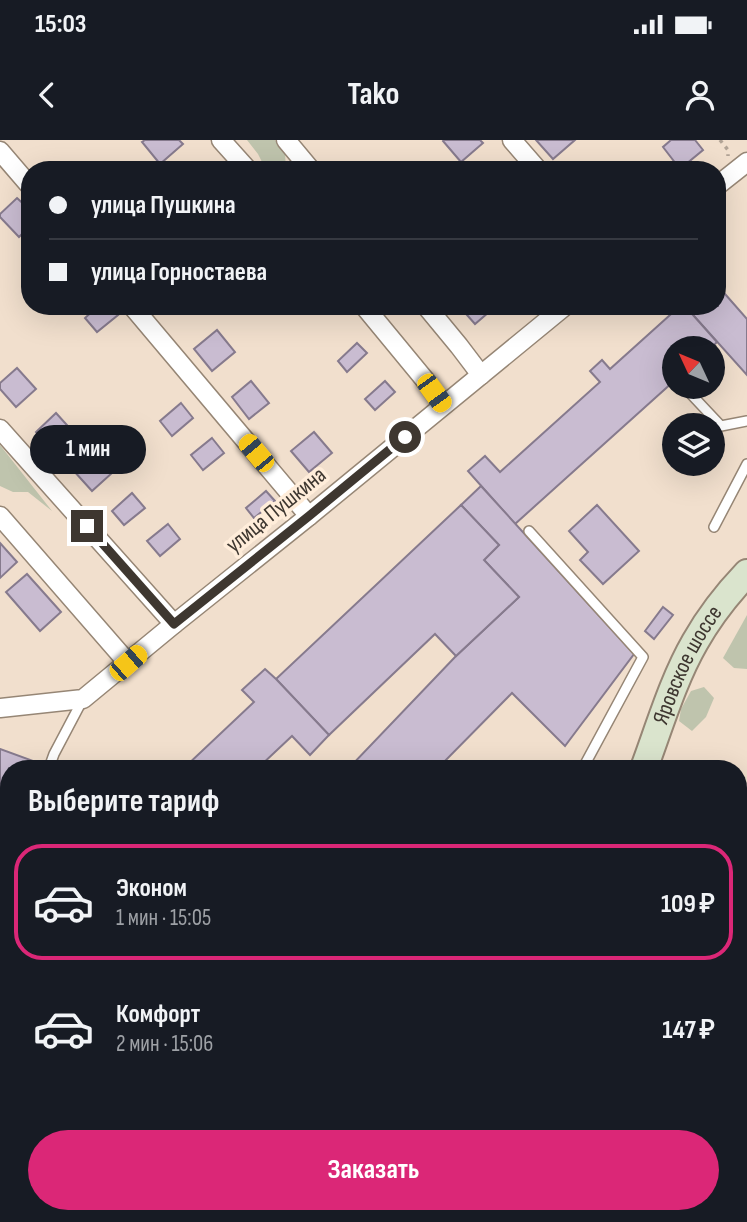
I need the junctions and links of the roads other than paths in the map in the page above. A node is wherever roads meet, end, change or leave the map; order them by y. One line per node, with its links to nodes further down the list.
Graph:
1 (221, 140): 5 (street)
2 (286, 140): 6 (street)
3 (512, 140): 7 (street)
4 (0, 151): 9 (street)
5 (240, 161)
6 (304, 161)
7 (530, 161)
8 (747, 162): 10 (street)
9 (21, 176)
10 (726, 179)
11 (140, 315): 22 (street)
12 (371, 315): 17 (street)
13 (433, 315): 15 (street)
14 (554, 315): 15 (street, улица Пушкина)
15 (481, 376): 17 (street, улица Пушкина)
16 (696, 399): 18 (lane)
17 (443, 405): 22 (street, улица Пушкина)
18 (747, 421)
19 (0, 429): 26 (street)
20 (747, 464): 23 (lane)
21 (0, 516): 27 (street)
22 (309, 516): 26 (street, улица Пушкина)
23 (714, 527)
24 (529, 531): 31 (lane)
25 (747, 573): 32 (main road, Яровское шоссе)
26 (174, 624): 27 (street, улица Пушкина)
27 (128, 663): 28 (street, улица Пушкина)
28 (83, 699): 29 (street); 30 (lane)
29 (0, 708)
30 (52, 760)
31 (587, 760)
32 (646, 760)

